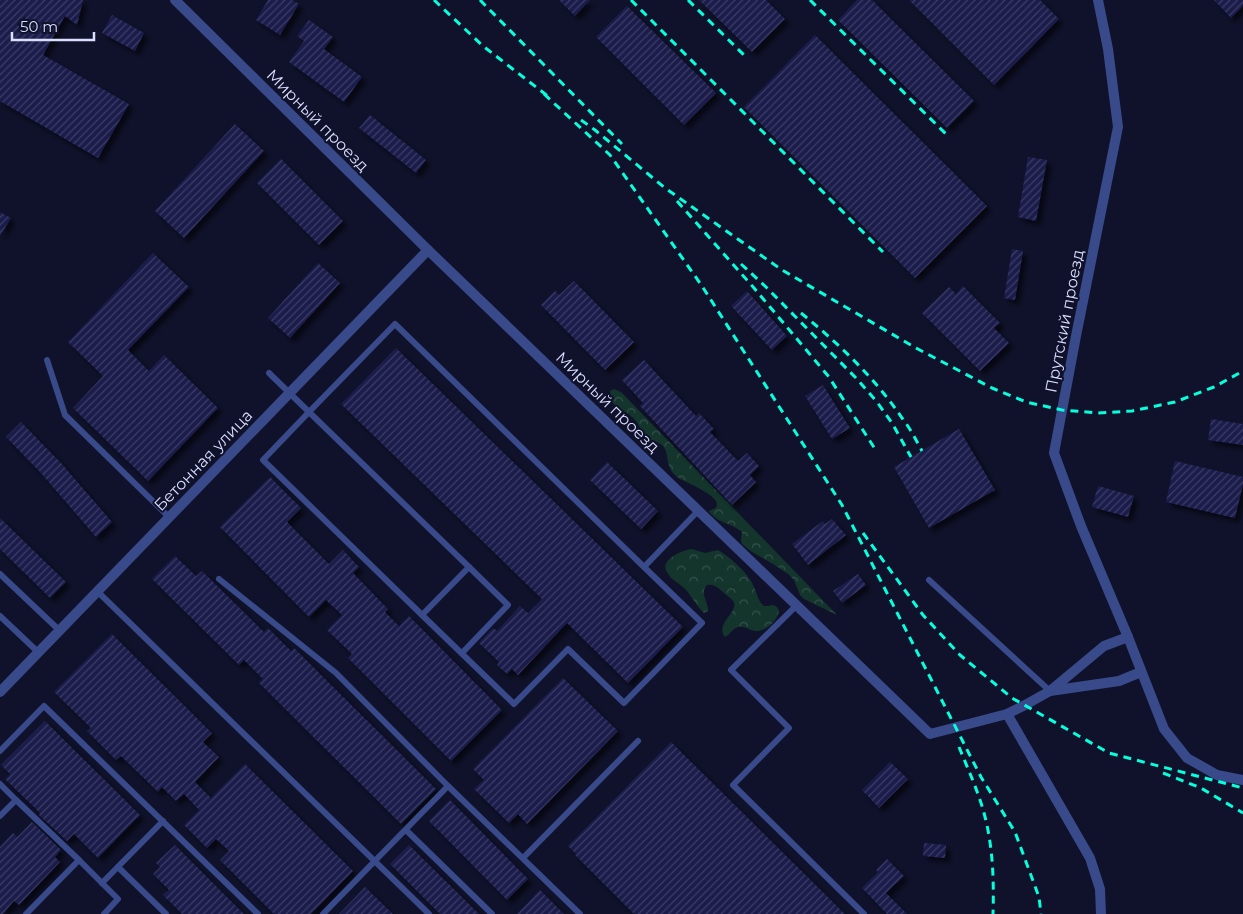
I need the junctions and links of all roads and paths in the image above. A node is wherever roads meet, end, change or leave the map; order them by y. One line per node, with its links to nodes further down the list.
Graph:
1 (175, 0): 3 (street, Мирный проезд)
2 (1098, 0): 20 (street, Прутский проезд)
3 (428, 250): 6 (street, Бетонная улица); 8 (street, Мирный проезд)
4 (47, 360): 9 (lane)
5 (269, 372): 6 (lane)
6 (289, 392): 7 (lane); 9 (street, Бетонная улица)
7 (309, 412): 10 (lane); 11 (lane); 17 (lane)
8 (698, 511): 11 (lane); 16 (street, Мирный проезд)
9 (169, 517): 15 (street, Бетонная улица)
10 (469, 567): 17 (lane); 22 (lane)
11 (644, 567): 22 (lane)
12 (0, 574): 19 (lane)
13 (219, 579): 31 (lane)
14 (929, 580): 24 (lane)
15 (97, 591): 19 (street, Бетонная улица); 38 (lane)
16 (797, 605): 26 (street, Мирный проезд); 49 (lane)
17 (422, 615): 22 (lane)
18 (0, 616): 21 (lane)
19 (59, 630): 21 (street, Бетонная улица)
20 (1128, 637): 23 (street, Прутский проезд); 24 (street)
21 (38, 652): 25 (street, Бетонная улица)
22 (462, 653)
23 (1141, 672): 24 (street); 29 (street, Прутский проезд)
24 (1050, 691): 26 (street, Мирный проезд)
25 (0, 692)
26 (1007, 714): 50 (street)
27 (638, 741): 36 (lane)
28 (0, 751): 34 (lane)
29 (1243, 780)
30 (0, 784): 32 (lane)
31 (448, 786): 35 (lane); 36 (lane)
32 (16, 800): 33 (lane); 37 (lane)
33 (0, 816)
34 (163, 821): 39 (lane); 44 (lane)
35 (406, 830): 38 (lane); 47 (lane)
36 (523, 858): 48 (lane)
37 (78, 860): 40 (lane); 41 (lane)
38 (375, 861): 45 (lane); 46 (lane)
39 (118, 867): 40 (lane); 43 (lane)
40 (102, 883): 42 (lane)
41 (26, 914)
42 (104, 914)
43 (166, 914)
44 (258, 914)
45 (323, 914)
46 (429, 914)
47 (492, 914)
48 (580, 914)
49 (864, 914)
50 (1101, 914)

